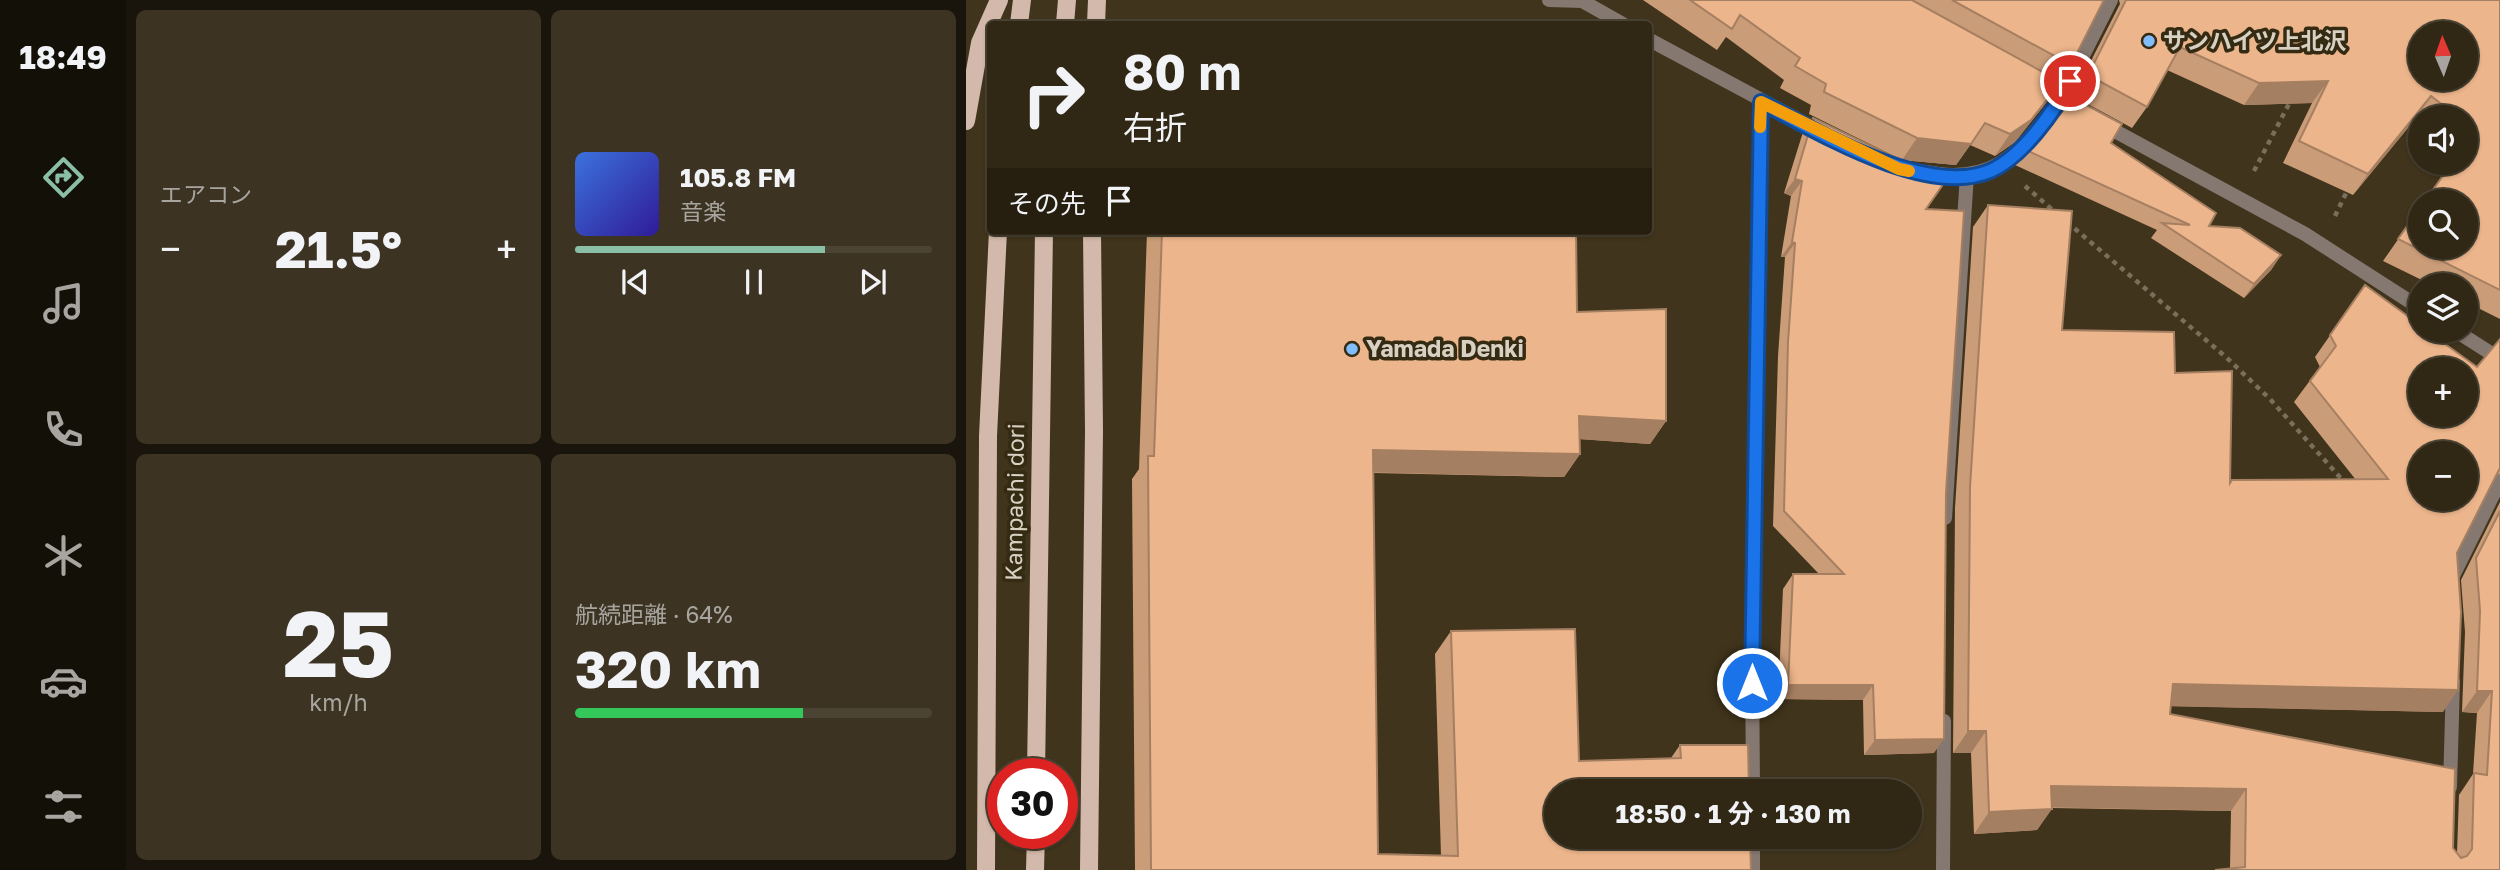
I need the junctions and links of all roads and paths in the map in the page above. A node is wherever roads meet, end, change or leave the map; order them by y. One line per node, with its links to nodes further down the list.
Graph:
1 (999, 0): 7 (main road)
2 (1022, 0): 8 (main road)
3 (1067, 0): 9 (main road)
4 (1097, 0): 10 (main road)
5 (1549, 0): 11 (street)
6 (2111, 0): 16 (street)
7 (989, 21)
8 (1019, 21)
9 (1065, 21)
10 (1097, 21)
11 (1618, 21)
12 (987, 26): 18 (main road)
13 (1652, 41): 17 (street)
14 (2024, 81): 16 (street)
15 (2295, 91): 24 (path)
16 (2060, 101): 20 (street); 24 (street)
17 (1761, 102): 19 (street); 39 (street)
18 (966, 121)
19 (1835, 140)
20 (1999, 164): 22 (street); 33 (path)
21 (1911, 171): 22 (street)
22 (1967, 174): 34 (street)
23 (2352, 181): 28 (path)
24 (2240, 199): 28 (street)
25 (998, 235): 43 (main road, Kampachi dori)
26 (1044, 235): 38 (main road, Kampachi dori)
27 (1091, 235): 45 (main road)
28 (2321, 244): 29 (street)
29 (2408, 300)
30 (2475, 343): 31 (street)
31 (2500, 359)
32 (2500, 481): 35 (street)
33 (2353, 491)
34 (1945, 536)
35 (2452, 592)
36 (2454, 661): 40 (street)
37 (1944, 703): 47 (street)
38 (1036, 758)
39 (1752, 779)
40 (2449, 800)
41 (1036, 849): 44 (main road)
42 (1753, 849): 46 (street)
43 (986, 870)
44 (1035, 870)
45 (1089, 870)
46 (1753, 870)
47 (1943, 870)

